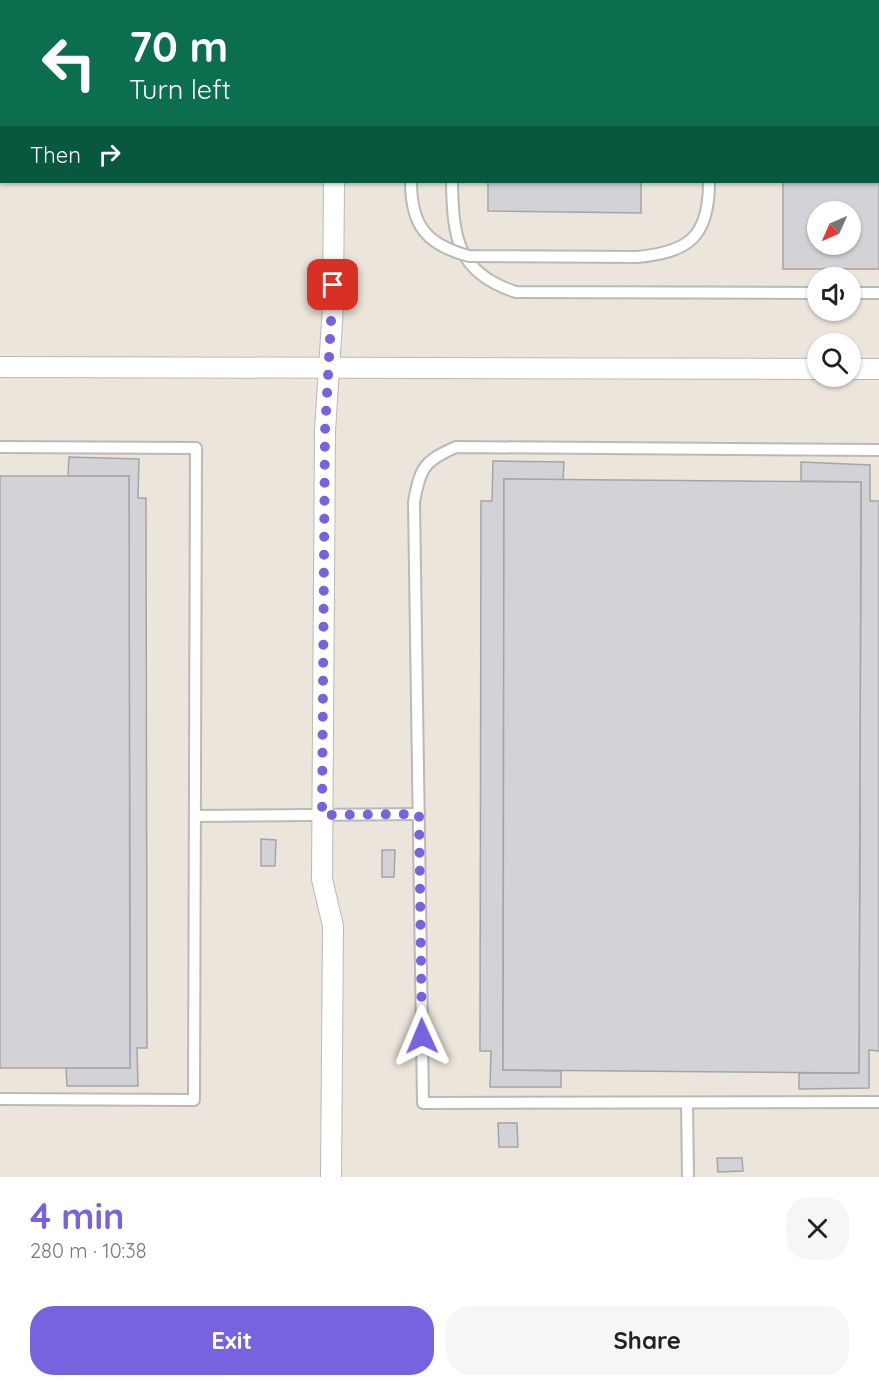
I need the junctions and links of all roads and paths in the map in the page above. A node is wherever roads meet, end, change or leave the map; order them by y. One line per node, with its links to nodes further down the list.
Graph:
1 (334, 183): 9 (street)
2 (411, 183): 4 (lane, bridge)
3 (452, 183): 5 (lane)
4 (709, 183)
5 (807, 293)
6 (861, 293): 7 (lane)
7 (879, 293)
8 (0, 367): 9 (street)
9 (330, 368): 10 (street); 16 (street)
10 (807, 369)
11 (861, 369): 12 (street)
12 (879, 369)
13 (0, 447): 17 (lane)
14 (879, 450): 15 (lane)
15 (419, 814): 16 (lane); 20 (lane)
16 (322, 815): 17 (lane); 21 (street)
17 (195, 816): 18 (lane)
18 (0, 1100)
19 (879, 1102): 20 (lane)
20 (687, 1103): 22 (lane)
21 (331, 1177)
22 (688, 1177)

